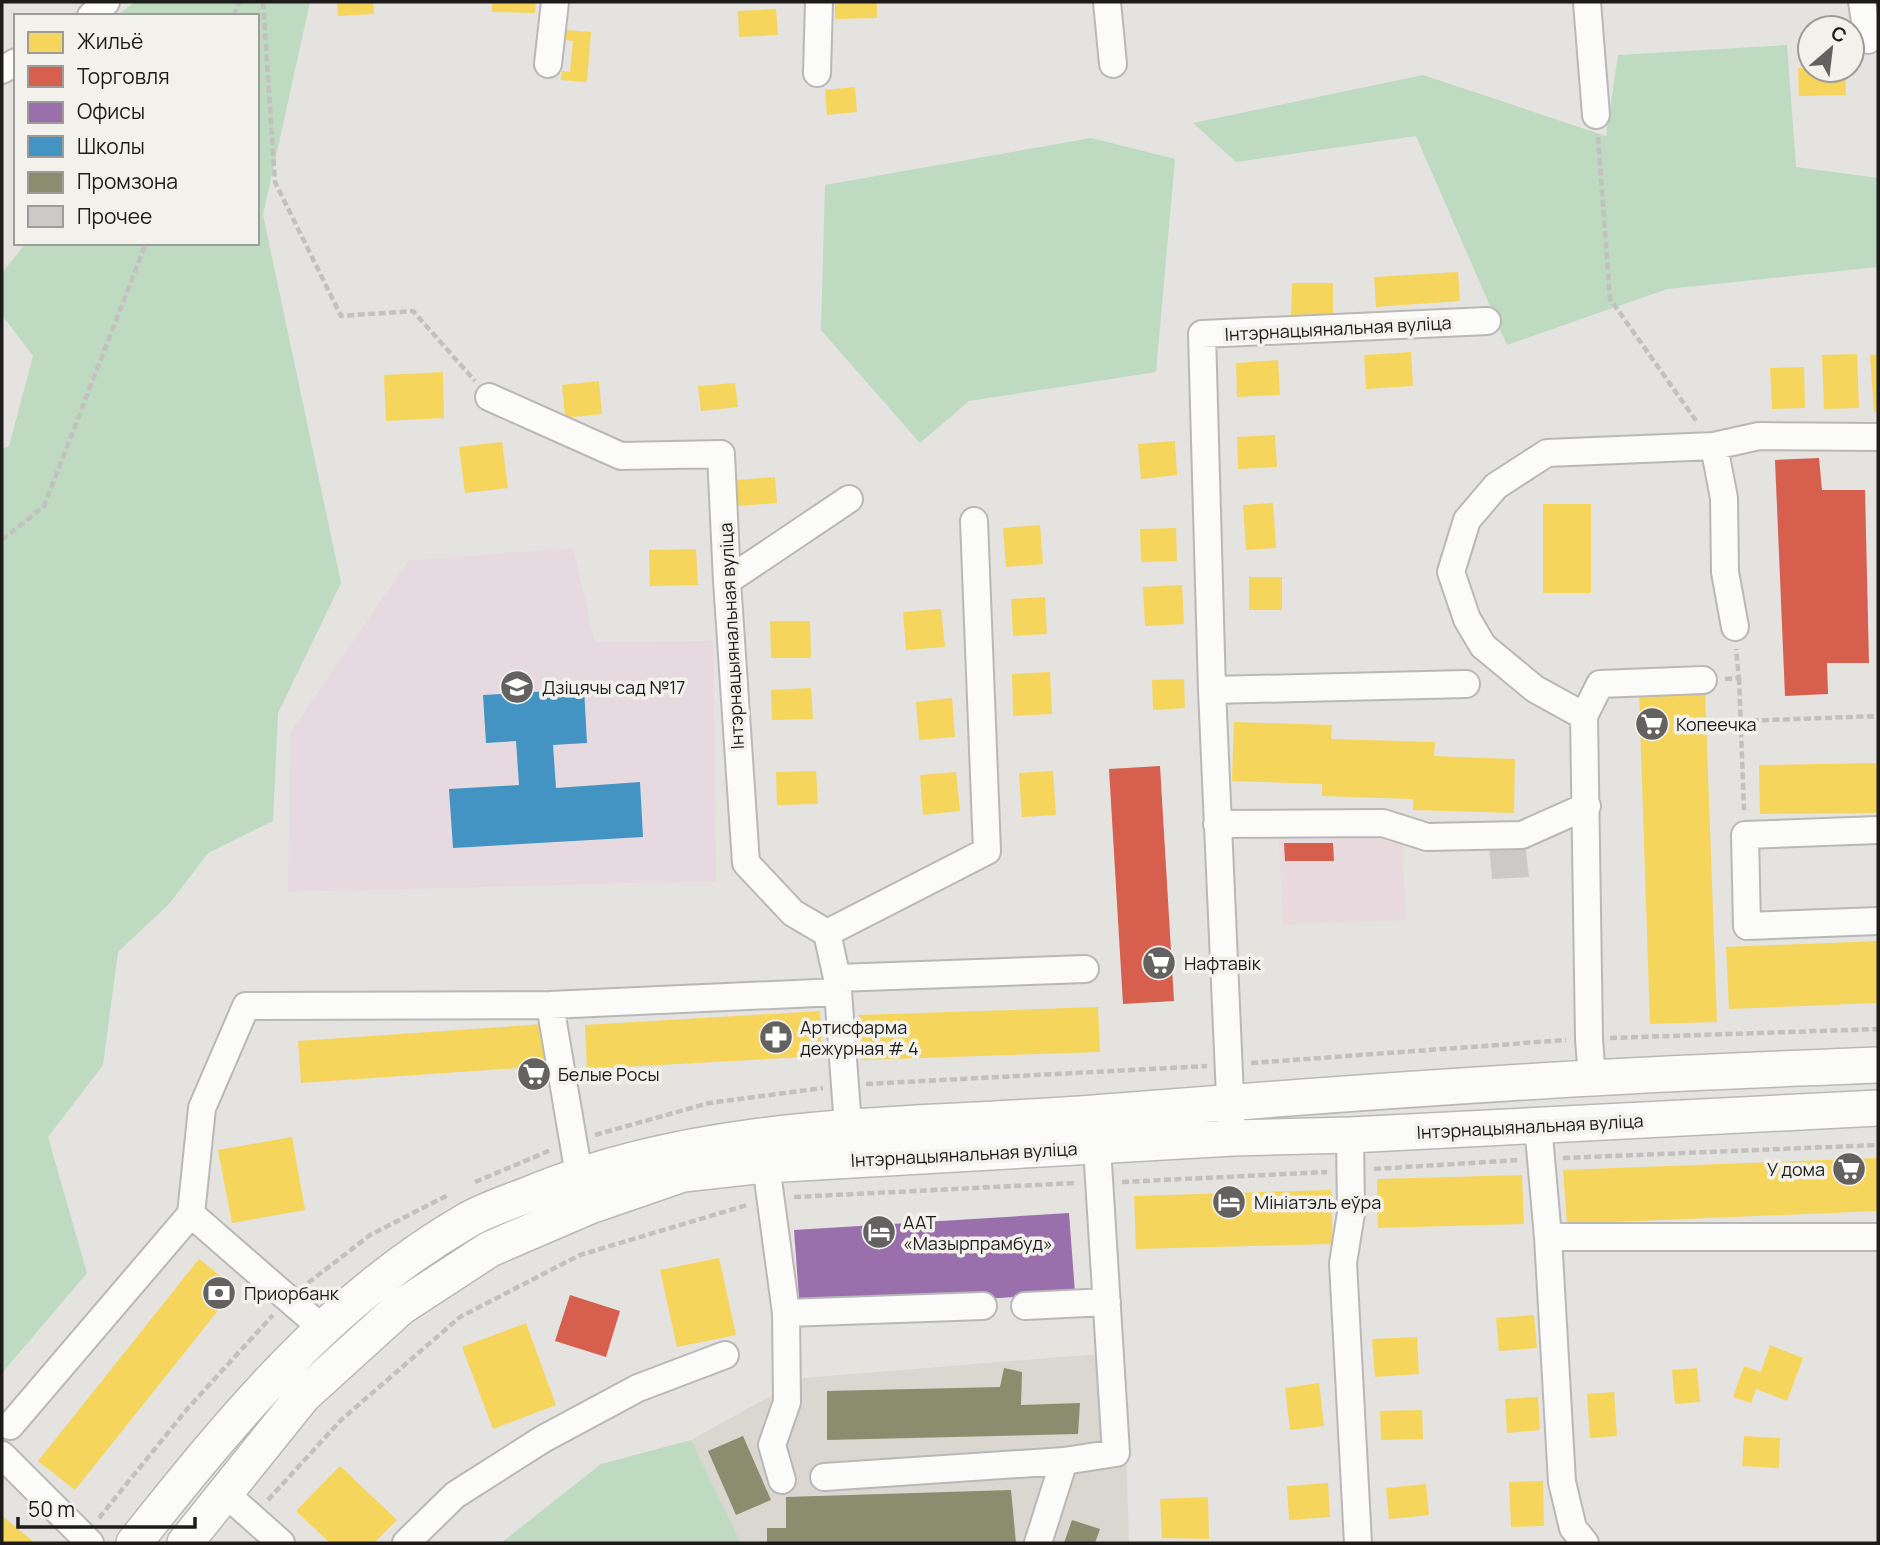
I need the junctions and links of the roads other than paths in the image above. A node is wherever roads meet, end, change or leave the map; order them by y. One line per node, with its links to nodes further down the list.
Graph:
1 (106, 2): 7 (street)
2 (555, 2): 9 (street)
3 (818, 2): 11 (street)
4 (1107, 2): 10 (street)
5 (1587, 2): 12 (street)
6 (1862, 2): 8 (street)
7 (93, 14)
8 (1868, 40)
9 (548, 64)
10 (1112, 64)
11 (817, 73)
12 (1596, 115)
13 (1487, 321): 23 (street, Інтэрнацыянальная вуліца)
14 (489, 397): 19 (street, Інтэрнацыянальная вуліца)
15 (1878, 436): 16 (street)
16 (1714, 446): 20 (street); 24 (street)
17 (849, 499): 19 (street)
18 (974, 521): 29 (street)
19 (727, 582): 29 (street, Інтэрнацыянальная вуліца)
20 (1734, 627)
21 (1703, 680): 24 (street)
22 (1466, 684): 23 (street)
23 (1212, 690): 26 (street, Інтэрнацыянальная вуліца)
24 (1584, 716): 25 (street)
25 (1587, 806): 26 (street); 34 (street)
26 (1217, 824): 35 (street, Інтэрнацыянальная вуліца)
27 (1878, 830): 28 (street)
28 (1878, 921)
29 (827, 933): 31 (street)
30 (1085, 969): 31 (street)
31 (837, 985): 32 (street); 37 (street)
32 (550, 1005): 43 (street); 44 (street)
33 (1878, 1065): 34 (main road, Інтэрнацыянальная вуліца)
34 (1592, 1078): 35 (main road, Інтэрнацыянальная вуліца)
35 (1229, 1103): 37 (main road, Інтэрнацыянальная вуліца); 39 (street)
36 (1878, 1108): 40 (main road, Інтэрнацыянальная вуліца)
37 (848, 1126): 43 (main road, Інтэрнацыянальная вуліца)
38 (1350, 1135): 39 (main road, Інтэрнацыянальная вуліца); 40 (main road, Інтэрнацыянальная вуліца); 65 (street)
39 (1233, 1138): 41 (main road, Інтэрнацыянальная вуліца)
40 (1539, 1142): 45 (street)
41 (1097, 1147): 42 (main road, Інтэрнацыянальная вуліца); 47 (street)
42 (768, 1182): 43 (main road, Інтэрнацыянальная вуліца); 50 (street)
43 (584, 1191): 51 (main road, Інтэрнацыянальная вуліца); 58 (main road, Інтэрнацыянальная вуліца)
44 (191, 1214): 51 (street); 53 (street)
45 (1548, 1237): 46 (street); 66 (street)
46 (1878, 1237)
47 (1107, 1302): 49 (street); 55 (street)
48 (983, 1306): 50 (street)
49 (1025, 1306)
50 (786, 1313): 57 (street)
51 (323, 1329): 60 (main road, Інтэрнацыянальная вуліца)
52 (725, 1354): 63 (street)
53 (5, 1425)
54 (2, 1455): 59 (street)
55 (1064, 1461): 56 (street); 64 (street)
56 (824, 1477)
57 (782, 1480)
58 (226, 1494): 61 (main road, Інтэрнацыянальная вуліца); 62 (street)
59 (90, 1543)
60 (134, 1543)
61 (185, 1543)
62 (281, 1543)
63 (405, 1543)
64 (1038, 1543)
65 (1358, 1543)
66 (1585, 1543)

